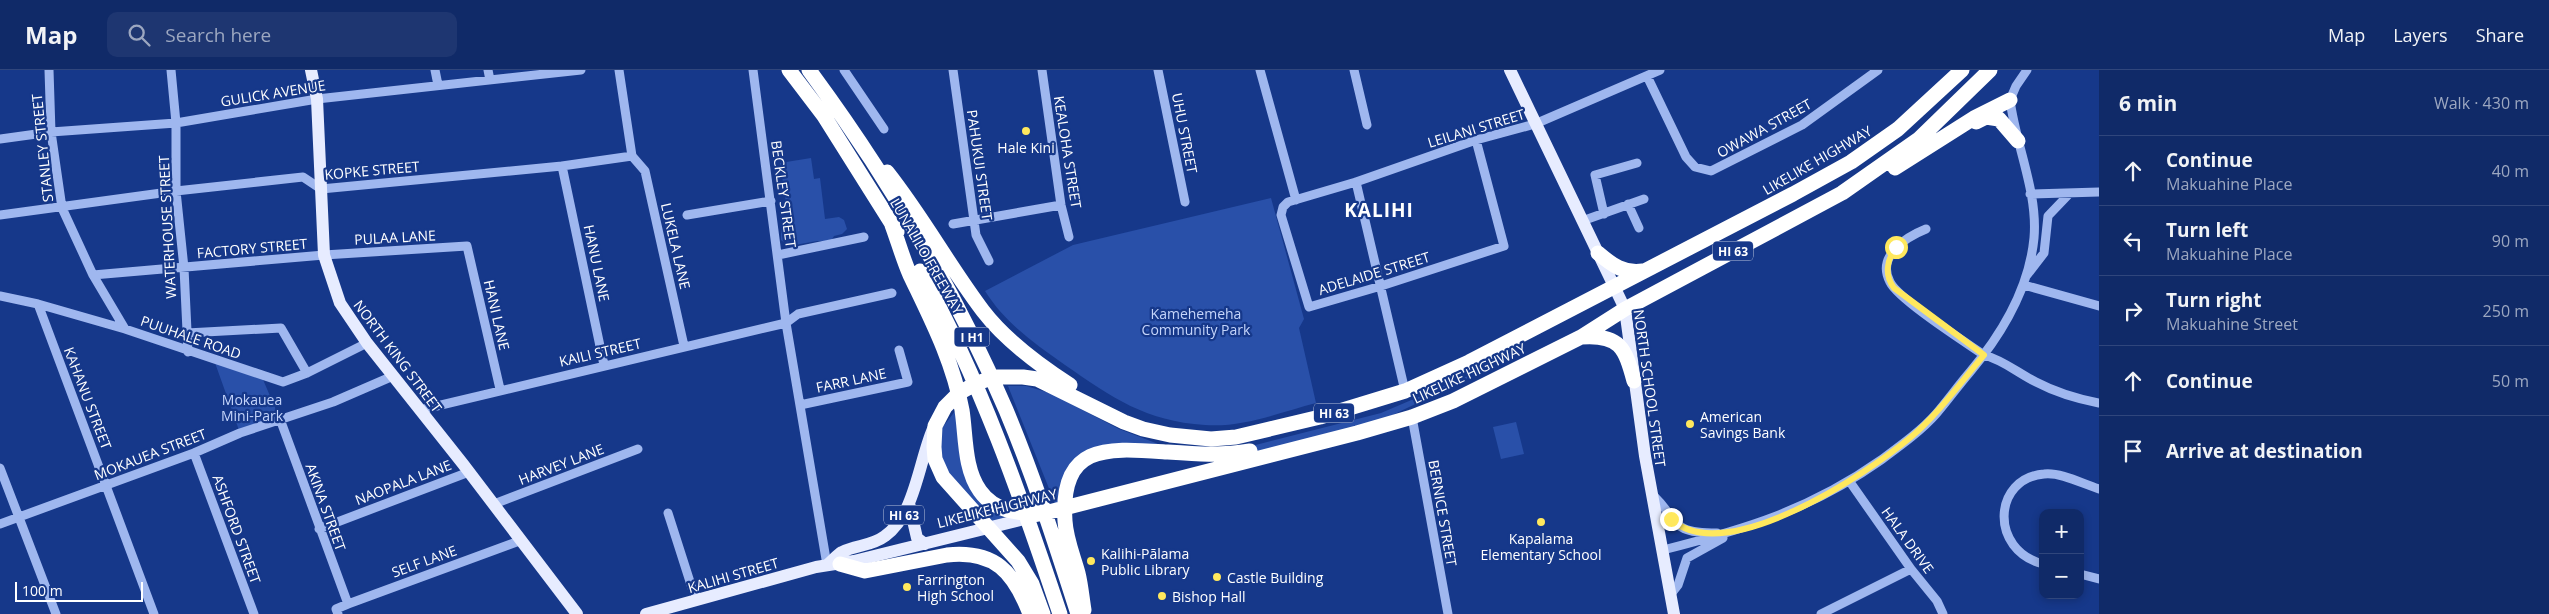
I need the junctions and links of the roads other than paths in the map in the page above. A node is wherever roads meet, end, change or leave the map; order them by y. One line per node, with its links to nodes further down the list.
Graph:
1 (49, 70): 33 (street, STANLEY STREET)
2 (171, 70): 29 (street, WATERHOUSE STREET)
3 (311, 70): 27 (main road, NORTH KING STREET)
4 (435, 70): 26 (street)
5 (488, 70): 24 (street)
6 (581, 70): 24 (street, GULICK AVENUE)
7 (620, 70): 38 (street)
8 (753, 70): 50 (street, BECKLEY STREET)
9 (789, 70): 61 (highway, LUNALILO FREEWAY / I H1)
10 (809, 70): 25 (highway, LUNALILO FREEWAY / I H1)
11 (844, 70): 32 (street)
12 (953, 70): 58 (street, PAHUKUI STREET)
13 (1042, 70): 53 (street, KEALOHA STREET)
14 (1158, 70): 51 (street, UHU STREET)
15 (1260, 70): 49 (street)
16 (1354, 70): 31 (street)
17 (1510, 70): 30 (main road, NORTH SCHOOL STREET)
18 (1660, 70): 23 (street, LEILANI STREET)
19 (1878, 70): 23 (street, OWAWA STREET)
20 (1962, 70): 72 (highway, LIKELIKE HIGHWAY / HI 63)
21 (1990, 70): 45 (highway, LIKELIKE HIGHWAY / HI 63)
22 (2027, 70): 28 (street)
23 (1648, 76): 30 (street, LEILANI STREET)
24 (490, 80): 26 (street, GULICK AVENUE)
25 (818, 83): 104 (highway); 141 (highway, LUNALILO FREEWAY / I H1)
26 (438, 85): 27 (street, GULICK AVENUE)
27 (317, 99): 29 (street, GULICK AVENUE); 42 (main road, NORTH KING STREET)
28 (2010, 100): 35 (highway); 37 (street)
29 (176, 123): 33 (street, GULICK AVENUE); 43 (street, WATERHOUSE STREET)
30 (1535, 124): 36 (street, LEILANI STREET); 59 (main road, NORTH SCHOOL STREET)
31 (1367, 125)
32 (884, 129)
33 (52, 132): 34 (street, GULICK AVENUE); 54 (street, STANLEY STREET)
34 (0, 139)
35 (1944, 139): 37 (highway); 45 (highway)
36 (1476, 140): 41 (street, LEILANI STREET); 75 (street, ADELAIDE STREET)
37 (2018, 142): 47 (street)
38 (632, 156): 40 (street, KOPKE STREET); 87 (street, LUKELA LANE)
39 (1637, 163): 55 (street)
40 (562, 166): 42 (street, KOPKE STREET); 91 (street, HANU LANE)
41 (1356, 182): 49 (street, LEILANI STREET); 75 (street)
42 (321, 189): 43 (street, KOPKE STREET); 68 (main road, NORTH KING STREET)
43 (176, 191): 54 (street, KOPKE STREET); 71 (street, WATERHOUSE STREET)
44 (2099, 192): 46 (street)
45 (1842, 193): 81 (highway, LIKELIKE HIGHWAY / HI 63)
46 (2070, 193): 47 (street); 74 (street)
47 (2030, 194): 74 (street)
48 (1644, 199): 52 (street)
49 (1296, 200): 75 (street, ADELAIDE STREET)
50 (771, 201): 57 (street); 69 (street, BECKLEY STREET)
51 (1185, 202)
52 (1628, 204): 55 (street); 62 (street)
53 (1061, 205): 58 (street); 65 (street, KEALOHA STREET)
54 (62, 208): 56 (street, KOPKE STREET); 73 (street, STANLEY STREET)
55 (1604, 214): 59 (street)
56 (0, 215)
57 (687, 215)
58 (974, 218): 60 (street); 70 (street, PAHUKUI STREET)
59 (1582, 222): 67 (main road, NORTH SCHOOL STREET)
60 (953, 224)
61 (892, 225): 116 (highway); 140 (highway, LUNALILO FREEWAY / I H1)
62 (1639, 228)
63 (1926, 229): 90 (street)
64 (864, 237): 69 (street)
65 (1069, 237)
66 (467, 246): 68 (street, PULAA LANE); 95 (street, HANI LANE)
67 (1598, 253): 72 (highway); 76 (main road, NORTH SCHOOL STREET)
68 (324, 254): 71 (street, FACTORY STREET); 86 (main road, NORTH KING STREET)
69 (778, 255): 82 (street, BECKLEY STREET)
70 (988, 261)
71 (184, 268): 73 (street, FACTORY STREET); 84 (street, WATERHOUSE STREET)
72 (1645, 271): 76 (highway, LIKELIKE HIGHWAY / HI 63)
73 (93, 275): 83 (street, STANLEY STREET)
74 (2025, 281): 80 (street); 90 (street)
75 (1381, 286): 96 (street)
76 (1615, 287): 81 (main road, NORTH SCHOOL STREET); 96 (highway, LIKELIKE HIGHWAY / HI 63)
77 (892, 293): 82 (street)
78 (0, 296): 79 (street, PUUHALE ROAD)
79 (38, 304): 83 (street, PUUHALE ROAD); 110 (street, KAHANU STREET)
80 (2099, 306)
81 (1624, 309): 85 (highway, LIKELIKE HIGHWAY / HI 63); 94 (main road, NORTH SCHOOL STREET)
82 (786, 323): 87 (street, KAILI STREET); 98 (street, BECKLEY STREET)
83 (125, 328): 89 (street, PUUHALE ROAD)
84 (187, 333): 89 (street, WATERHOUSE STREET); 92 (street)
85 (1581, 337): 94 (highway); 100 (highway, LIKELIKE HIGHWAY / HI 63)
86 (367, 343): 92 (street, PUUHALE ROAD); 93 (main road, NORTH KING STREET)
87 (684, 346): 91 (street, KAILI STREET)
88 (898, 350): 98 (street, FARR LANE)
89 (188, 352): 92 (street, PUUHALE ROAD)
90 (1984, 355): 97 (street); 109 (street)
91 (604, 364): 95 (street, KAILI STREET)
92 (307, 373)
93 (393, 376): 99 (main road, NORTH KING STREET); 101 (street, MOKAUEA STREET)
94 (1634, 381): 112 (main road, NORTH SCHOOL STREET)
95 (500, 389): 99 (street, KAILI STREET)
96 (1405, 391): 104 (highway, LIKELIKE HIGHWAY / HI 63)
97 (2099, 402)
98 (800, 405): 125 (street, BECKLEY STREET)
99 (420, 410): 108 (main road, NORTH KING STREET)
100 (1412, 417): 103 (highway, LIKELIKE HIGHWAY / HI 63); 143 (street, BERNICE STREET)
101 (280, 418): 106 (street, MOKAUEA STREET); 119 (street, AKINA STREET)
102 (935, 426): 104 (highway, LIKELIKE HIGHWAY / HI 63); 113 (main road, LIKELIKE HIGHWAY / HI 63); 139 (highway)
103 (1357, 433): 116 (highway, LIKELIKE HIGHWAY / HI 63); 142 (highway)
104 (1170, 435)
105 (638, 449): 114 (street, HARVEY LANE)
106 (194, 453): 110 (street, MOKAUEA STREET); 136 (street, ASHFORD STREET)
107 (0, 468): 117 (street)
108 (469, 472): 114 (main road, NORTH KING STREET); 119 (street, NAOPALA LANE)
109 (1850, 482): 120 (street); 126 (street, HALA DRIVE)
110 (107, 485): 117 (street, MOKAUEA STREET); 135 (street, KAHANU STREET)
111 (2099, 489): 124 (street)
112 (1651, 493): 120 (street); 123 (main road, NORTH SCHOOL STREET)
113 (909, 503): 122 (main road); 125 (main road, LIKELIKE HIGHWAY / HI 63)
114 (494, 504): 121 (main road, NORTH KING STREET)
115 (668, 513): 130 (street)
116 (1041, 514): 122 (main road, LIKELIKE HIGHWAY / HI 63)
117 (19, 517): 118 (street, MOKAUEA STREET); 134 (street)
118 (0, 524)
119 (319, 529): 131 (street, AKINA STREET)
120 (1732, 532): 123 (street); 129 (street)
121 (522, 540): 131 (street, SELF LANE); 137 (main road, NORTH KING STREET)
122 (925, 544): 125 (main road, LIKELIKE HIGHWAY / HI 63)
123 (1662, 550): 129 (main road, NORTH SCHOOL STREET)
124 (2039, 562)
125 (834, 564): 130 (main road, KALIHI STREET / HI 63); 138 (highway)
126 (1912, 569): 145 (street); 146 (street, HALA DRIVE)
127 (2084, 575): 128 (street)
128 (2099, 579)
129 (1671, 594): 144 (main road, NORTH SCHOOL STREET)
130 (699, 600): 133 (main road, KALIHI STREET / HI 63)
131 (348, 604): 132 (street, SELF LANE)
132 (337, 611)
133 (651, 613)
134 (56, 614)
135 (154, 614)
136 (254, 614)
137 (577, 614)
138 (1030, 614)
139 (1043, 614)
140 (1060, 614)
141 (1078, 614)
142 (1085, 614)
143 (1448, 614)
144 (1674, 614)
145 (1821, 614)
146 (1943, 614)

